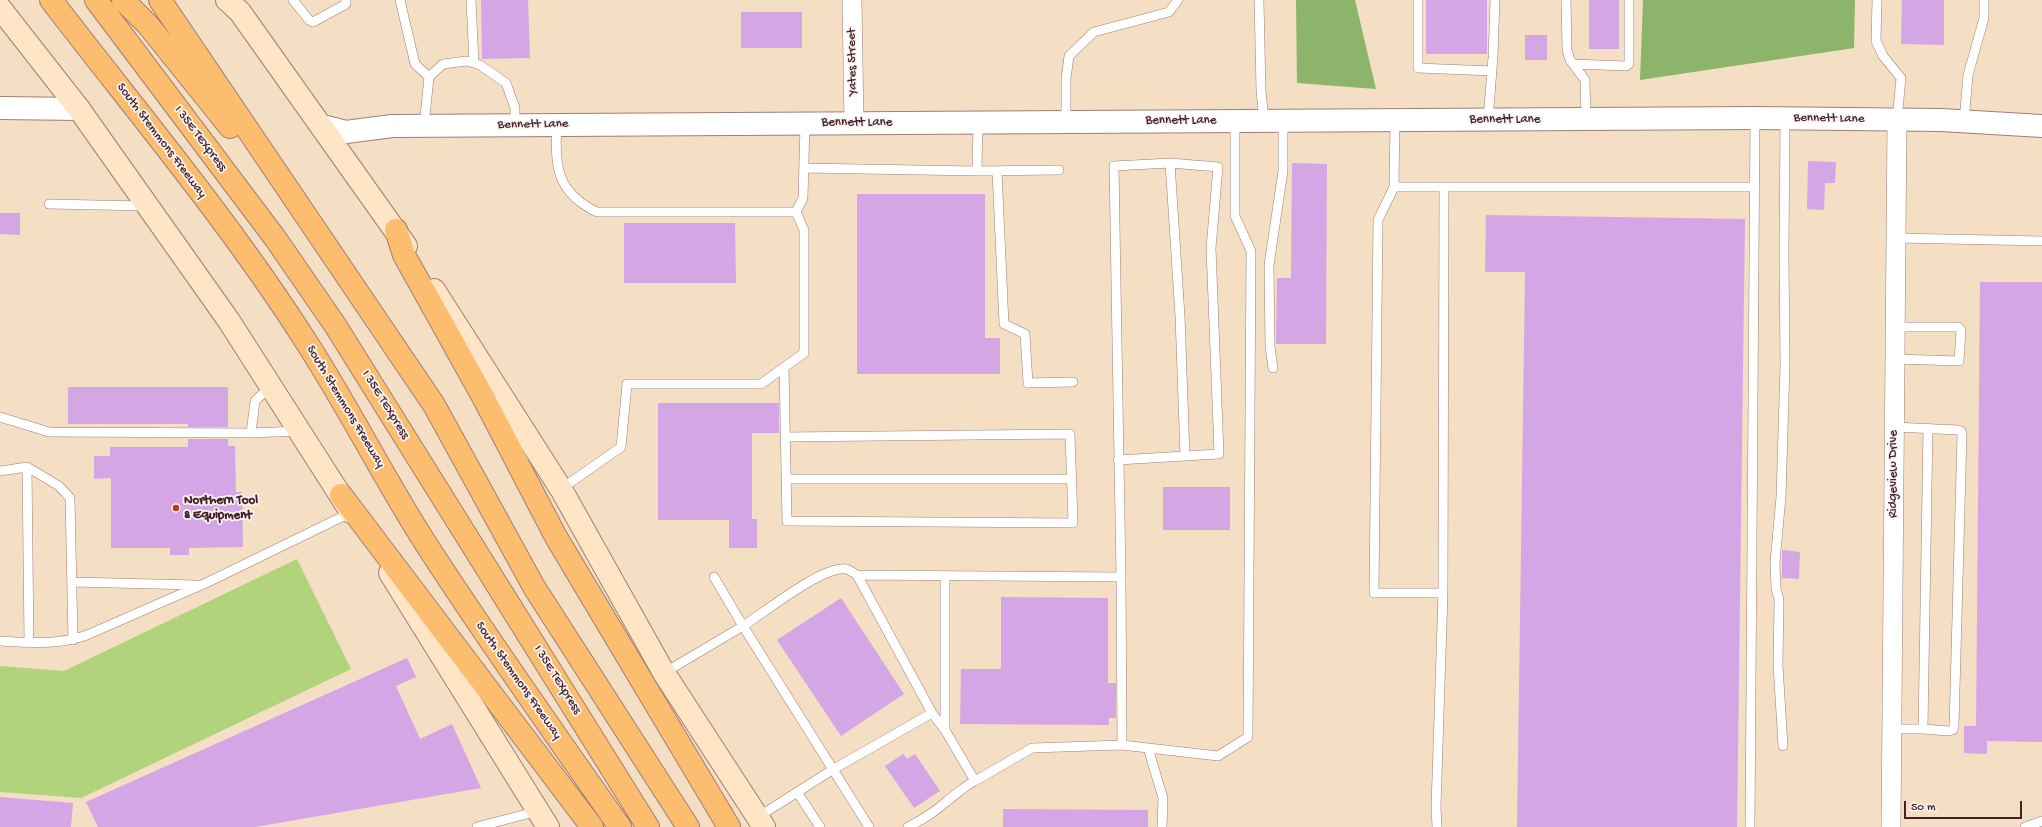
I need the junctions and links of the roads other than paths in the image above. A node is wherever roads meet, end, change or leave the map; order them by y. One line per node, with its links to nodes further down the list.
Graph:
1 (51, 0): 107 (highway, South Stemmons Freeway)
2 (96, 0): 108 (highway, I 35E TEXpress)
3 (123, 0): 57 (highway)
4 (160, 0): 57 (highway)
5 (226, 0): 40 (main road)
6 (293, 0): 7 (lane)
7 (346, 0)
8 (400, 0): 23 (lane)
9 (471, 0): 20 (lane)
10 (852, 0): 38 (street, Yates Street)
11 (1178, 0): 33 (lane)
12 (1259, 0): 29 (lane)
13 (1418, 0): 22 (lane)
14 (1496, 0): 22 (lane)
15 (1566, 0): 21 (lane)
16 (1629, 0): 21 (lane)
17 (1877, 0): 32 (lane)
18 (1984, 0): 36 (lane)
19 (0, 8): 25 (main road)
20 (474, 63): 23 (lane); 42 (lane)
21 (1574, 64): 27 (lane)
22 (1492, 70): 31 (lane)
23 (429, 77): 41 (lane)
24 (0, 108): 25 (street)
25 (79, 109): 53 (main road)
26 (1755, 118): 27 (street, Bennett Lane); 28 (street, Bennett Lane); 51 (lane)
27 (1586, 119): 31 (street, Bennett Lane)
28 (1785, 119): 32 (street, Bennett Lane); 96 (lane)
29 (1274, 120): 30 (street, Bennett Lane); 34 (street, Bennett Lane); 62 (lane)
30 (1395, 120): 31 (street, Bennett Lane); 49 (lane)
31 (1488, 120)
32 (1897, 120): 36 (street, Bennett Lane); 56 (street, Ridgeview Drive)
33 (1066, 121): 34 (street, Bennett Lane); 35 (street, Bennett Lane)
34 (1235, 121): 97 (lane)
35 (978, 122): 38 (street, Bennett Lane); 47 (lane)
36 (1964, 122): 43 (street, Bennett Lane)
37 (805, 123): 38 (street, Bennett Lane); 39 (street, Bennett Lane); 45 (lane)
38 (854, 123)
39 (556, 125): 42 (street, Bennett Lane); 54 (lane)
40 (322, 126): 41 (street, Bennett Lane); 55 (main road)
41 (424, 126): 42 (street, Bennett Lane)
42 (515, 126)
43 (2042, 126)
44 (1170, 163): 71 (lane); 71 (lane); 72 (lane)
45 (804, 168): 47 (lane); 54 (lane)
46 (1059, 170): 48 (lane)
47 (977, 171): 48 (lane)
48 (997, 171): 63 (lane)
49 (1394, 187): 50 (lane); 85 (lane)
50 (1444, 187): 51 (lane); 85 (lane)
51 (1754, 187): 116 (lane)
52 (49, 204): 53 (lane)
53 (148, 206): 64 (main road)
54 (796, 212): 61 (lane)
55 (396, 230): 77 (main road); 110 (highway)
56 (1896, 238): 58 (lane); 59 (street, Ridgeview Drive)
57 (322, 240): 109 (highway)
58 (2042, 241)
59 (1895, 327): 60 (street, Ridgeview Drive); 60 (lane)
60 (1895, 359): 66 (street, Ridgeview Drive)
61 (784, 368): 70 (lane); 77 (lane)
62 (1273, 368)
63 (1073, 382)
64 (271, 386): 68 (main road); 69 (lane)
65 (0, 418): 69 (lane)
66 (1894, 427): 67 (lane); 92 (street, Ridgeview Drive)
67 (1928, 428): 93 (lane); 93 (lane)
68 (299, 431): 69 (lane); 78 (main road)
69 (251, 433)
70 (785, 437): 75 (lane); 76 (lane)
71 (1185, 456): 72 (lane)
72 (1118, 460): 82 (lane)
73 (27, 467): 74 (lane); 83 (lane); 89 (lane)
74 (0, 471)
75 (786, 479): 76 (lane); 76 (lane)
76 (1072, 479)
77 (561, 489): 90 (main road)
78 (346, 503): 84 (lane); 101 (main road); 106 (highway)
79 (857, 575): 80 (lane); 86 (lane); 91 (lane)
80 (945, 576): 82 (lane); 94 (lane)
81 (714, 577): 86 (lane)
82 (1121, 577): 95 (lane)
83 (72, 582): 84 (lane); 88 (lane)
84 (201, 586): 88 (lane)
85 (1443, 593): 115 (lane)
86 (743, 626): 90 (lane); 98 (lane)
87 (0, 640): 89 (lane)
88 (73, 640): 89 (lane)
89 (29, 643)
90 (664, 674): 103 (main road)
91 (932, 713): 94 (lane); 98 (lane)
92 (1892, 729): 93 (lane); 117 (street, Ridgeview Drive)
93 (1924, 729)
94 (945, 730): 99 (lane)
95 (1122, 745): 97 (lane); 99 (lane)
96 (1783, 746)
97 (1148, 748): 114 (lane)
98 (832, 770): 100 (lane); 112 (lane)
99 (975, 781): 104 (lane)
100 (797, 792): 103 (lane); 111 (lane)
101 (543, 819): 105 (lane)
102 (2042, 821): 118 (lane)
103 (761, 822)
104 (921, 824): 113 (lane)
105 (477, 827)
106 (592, 827)
107 (620, 827)
108 (648, 827)
109 (688, 827)
110 (729, 827)
111 (820, 827)
112 (869, 827)
113 (908, 827)
114 (1162, 827)
115 (1438, 827)
116 (1750, 827)
117 (1891, 827)
118 (2025, 827)

